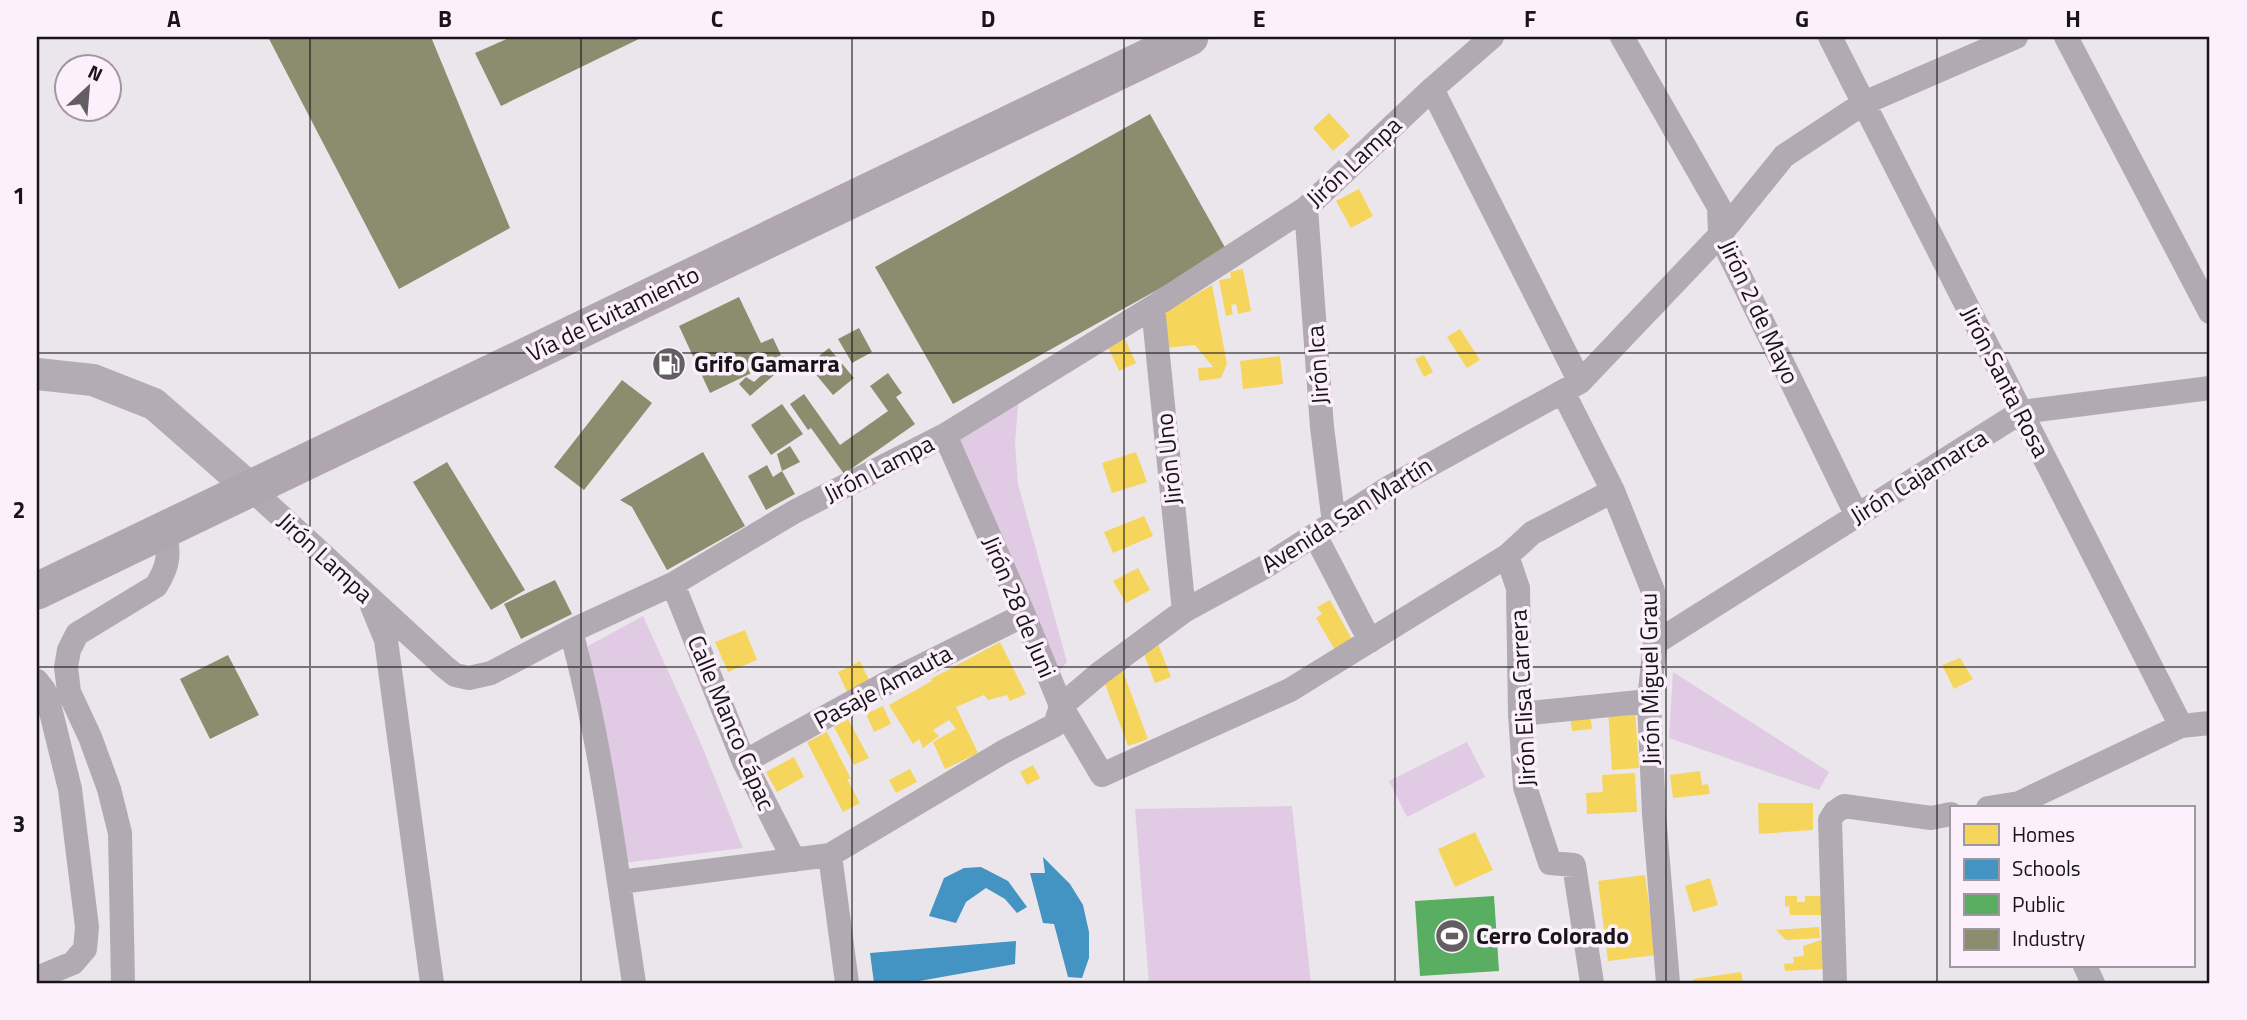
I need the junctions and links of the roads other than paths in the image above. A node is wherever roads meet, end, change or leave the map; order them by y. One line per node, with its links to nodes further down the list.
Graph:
1 (1190, 37): 18 (highway, Vía de Evitamiento)
2 (1492, 37): 7 (street, Jirón Lampa)
3 (1622, 37): 10 (street, Jirón 2 de Mayo)
4 (1830, 37): 8 (street, Jirón Santa Rosa)
5 (2016, 37): 8 (street, Avenida San Martín)
6 (2066, 37): 12 (street)
7 (1432, 89): 9 (street, Jirón Lampa); 14 (street, Jirón Miguel Grau)
8 (1864, 103): 10 (street, Avenida San Martín); 16 (street, Jirón Santa Rosa)
9 (1306, 208): 11 (street, Jirón Lampa); 22 (street, Jirón Ica)
10 (1720, 235): 14 (street, Avenida San Martín); 20 (street, Jirón 2 de Mayo)
11 (1153, 307): 17 (street, Jirón Lampa); 27 (street, Jirón Uno)
12 (2210, 312)
13 (37, 374): 18 (main road)
14 (1572, 387): 19 (street, Jirón Miguel Grau); 22 (street, Avenida San Martín)
15 (2210, 388): 16 (street, Jirón Cajamarca)
16 (2021, 412): 20 (street, Jirón Cajamarca); 37 (street, Jirón Santa Rosa)
17 (945, 435): 24 (street, Jirón Lampa); 28 (street, Jirón 28 de Juni)
18 (250, 488): 21 (highway, Vía de Evitamiento); 26 (street, Jirón Lampa)
19 (1613, 491): 23 (street); 31 (street, Jirón Miguel Grau)
20 (1857, 516): 31 (street, Jirón Cajamarca)
21 (165, 529): 25 (highway, Vía de Evitamiento); 32 (street)
22 (1325, 529): 27 (street, Avenida San Martín); 30 (street)
23 (1507, 556): 30 (street); 35 (street, Jirón Elisa Carrera)
24 (673, 584): 29 (street, Jirón Lampa); 38 (street, Calle Manco Cápac)
25 (37, 592)
26 (369, 599): 29 (street, Jirón Lampa); 46 (street)
27 (1184, 611): 34 (street, Avenida San Martín)
28 (1024, 615): 34 (street, Jirón 28 de Juni); 38 (street, Pasaje Amauta)
29 (571, 631): 43 (street)
30 (1370, 641): 34 (street, Jirón 28 de Juni)
31 (1655, 643): 33 (street, Jirón Miguel Grau)
32 (48, 695): 44 (street); 45 (street)
33 (1648, 701): 35 (street); 50 (street, Jirón Miguel Grau)
34 (1061, 706): 41 (street, Avenida San Martín)
35 (1520, 714): 49 (street, Jirón Elisa Carrera)
36 (2210, 723): 37 (street)
37 (2181, 726): 39 (street)
38 (744, 762): 42 (street, Calle Manco Cápac)
39 (2020, 806)
40 (1950, 814): 51 (street)
41 (830, 855): 42 (street, Avenida San Martín); 48 (street)
42 (793, 860): 43 (street, Avenida San Martín)
43 (620, 882): 47 (street)
44 (37, 978)
45 (123, 983)
46 (432, 983)
47 (634, 983)
48 (847, 983)
49 (1592, 983)
50 (1668, 983)
51 (1835, 983)

